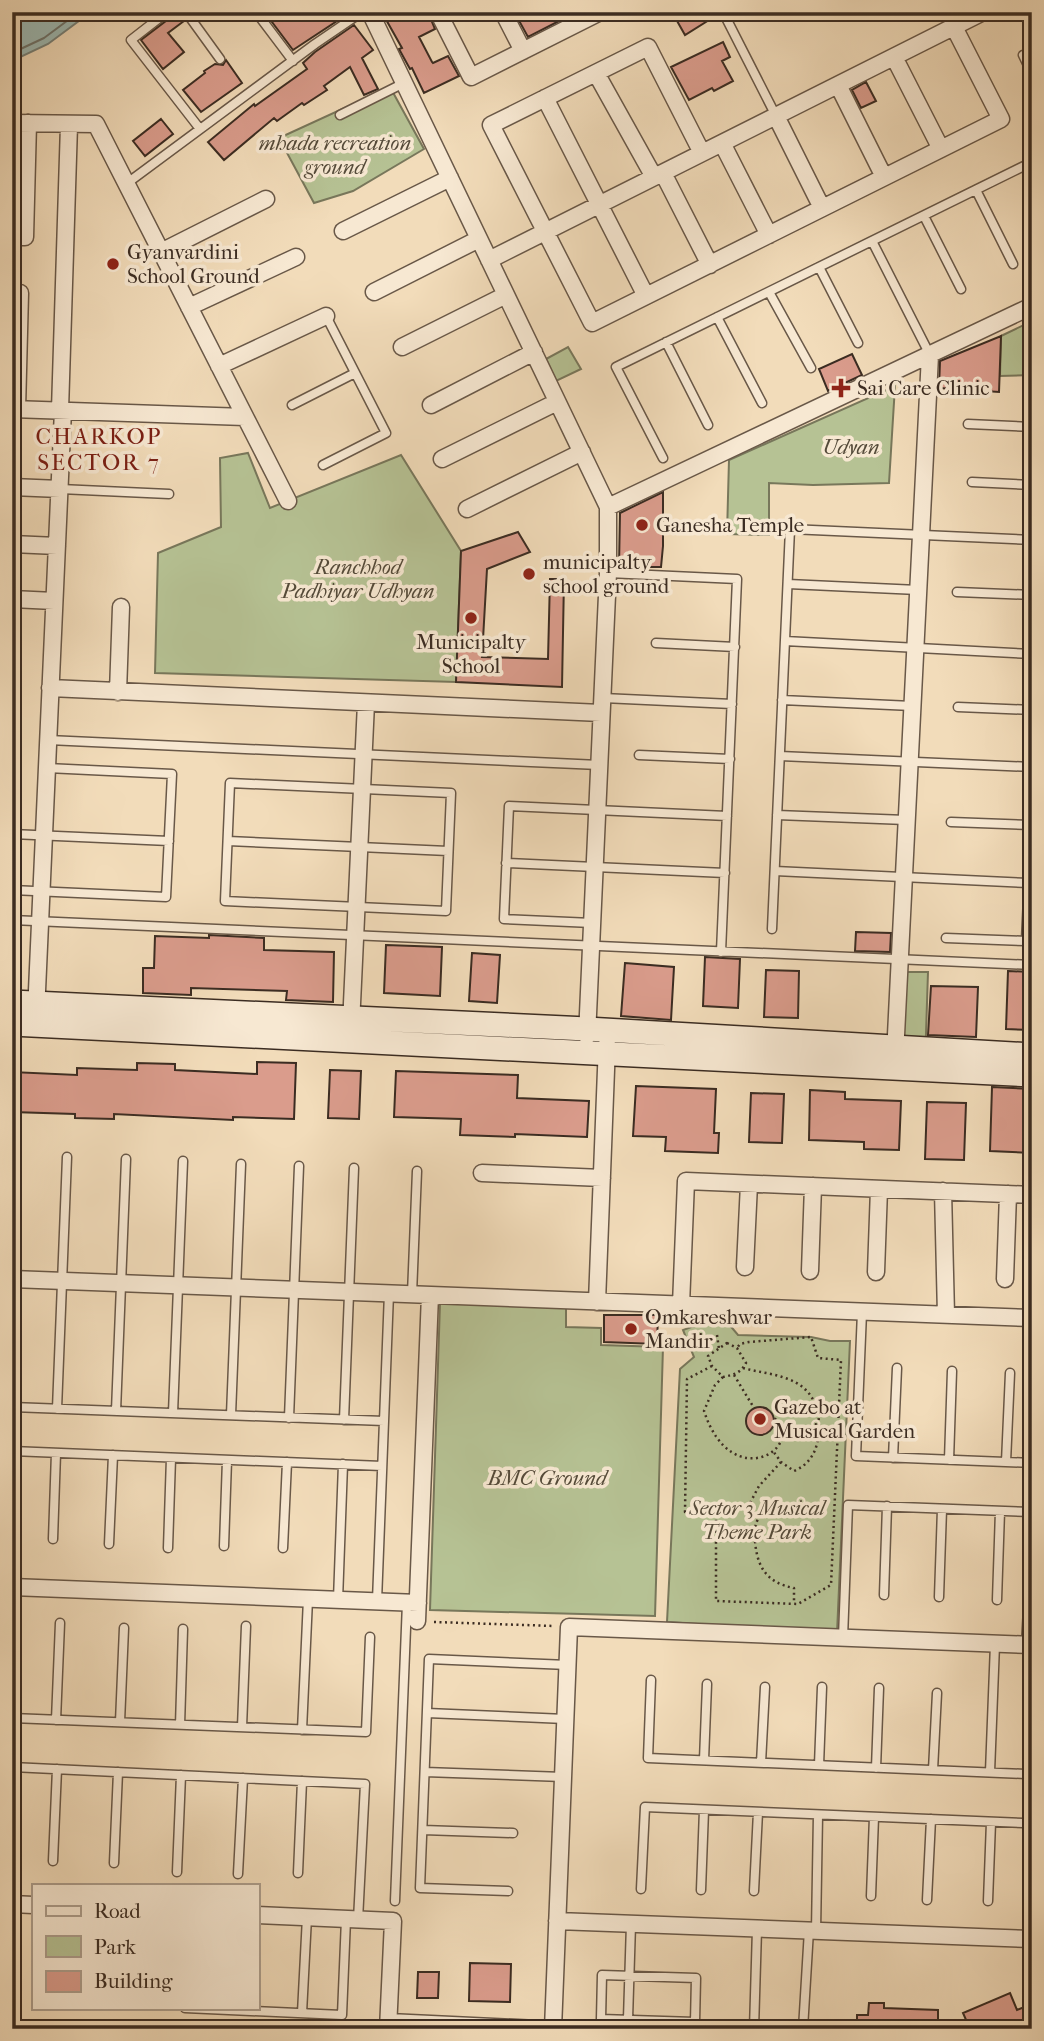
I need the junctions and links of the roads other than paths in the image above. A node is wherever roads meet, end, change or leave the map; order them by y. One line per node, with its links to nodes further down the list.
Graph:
1 (167, 12): 27 (lane)
2 (186, 12): 16 (lane)
3 (256, 12): 17 (lane)
4 (362, 12): 17 (lane)
5 (370, 12): 20 (street)
6 (438, 12): 13 (street)
7 (503, 12): 13 (street)
8 (600, 12): 11 (street)
9 (723, 12): 24 (lane)
10 (983, 12): 12 (street)
11 (576, 18): 13 (street)
12 (954, 27): 15 (street); 29 (street)
13 (523, 51)
14 (1023, 55): 19 (lane)
15 (894, 57): 21 (street); 29 (street)
16 (220, 59)
17 (293, 61): 27 (lane)
18 (596, 73): 22 (street); 30 (street); 31 (street)
19 (1032, 74)
20 (404, 83): 23 (lane); 34 (street)
21 (838, 85): 24 (street); 33 (street)
22 (545, 98): 38 (street); 42 (street)
23 (340, 115)
24 (776, 116): 28 (street); 39 (street)
25 (20, 123): 26 (street); 44 (street)
26 (69, 125): 35 (street); 76 (street)
27 (200, 129): 35 (lane)
28 (722, 143): 30 (street); 43 (street)
29 (941, 149): 33 (street)
30 (702, 153): 31 (street)
31 (658, 175): 38 (street); 51 (street)
32 (1032, 176): 36 (lane)
33 (884, 177): 39 (street)
34 (450, 178): 41 (street); 45 (street)
35 (126, 184): 47 (street)
36 (976, 190): 40 (lane); 50 (lane)
37 (266, 199): 47 (street)
38 (599, 204): 42 (street); 58 (street)
39 (822, 208): 43 (street)
40 (924, 216): 46 (lane); 53 (lane)
41 (343, 231)
42 (545, 231): 49 (street); 58 (street)
43 (769, 235): 51 (street)
44 (12, 237)
45 (479, 239): 49 (street); 54 (street)
46 (872, 241): 52 (lane); 67 (lane)
47 (161, 252): 60 (street)
48 (296, 257): 60 (street)
49 (489, 260): 57 (street)
50 (1013, 264)
51 (710, 265): 58 (street)
52 (819, 267): 55 (lane); 64 (lane)
53 (961, 289)
54 (374, 292)
55 (769, 292): 62 (lane); 69 (lane)
56 (12, 293): 75 (street)
57 (506, 295): 65 (street); 66 (street)
58 (646, 296)
59 (1032, 306): 67 (street)
60 (189, 307): 68 (street)
61 (326, 316): 68 (street); 70 (lane)
62 (717, 317): 63 (lane); 72 (lane)
63 (666, 342): 79 (lane); 82 (lane)
64 (858, 343)
65 (402, 347)
66 (534, 352): 71 (street); 74 (street)
67 (930, 355): 91 (street); 93 (street)
68 (219, 366): 77 (street)
69 (811, 368)
70 (355, 373): 73 (lane); 84 (lane)
71 (557, 402): 81 (street); 83 (street)
72 (762, 403)
73 (292, 405)
74 (431, 405)
75 (14, 409): 76 (street)
76 (61, 410): 77 (street); 88 (street)
77 (245, 417): 90 (street)
78 (968, 424): 80 (lane)
79 (708, 425)
80 (1032, 427)
81 (582, 452): 91 (street); 92 (street)
82 (663, 458)
83 (442, 459)
84 (323, 465)
85 (972, 482): 86 (lane)
86 (1032, 485)
87 (12, 487): 88 (street)
88 (60, 489): 89 (lane); 96 (street)
89 (169, 494)
90 (288, 501)
91 (608, 507): 97 (street)
92 (467, 509)
93 (921, 535): 94 (lane); 98 (lane); 99 (street)
94 (1032, 540)
95 (12, 544): 96 (street)
96 (57, 546): 103 (street)
97 (608, 573): 107 (lane); 115 (street)
98 (788, 583): 99 (lane); 105 (lane)
99 (918, 590): 108 (street)
100 (957, 592): 101 (lane)
101 (1032, 595)
102 (12, 599): 103 (street)
103 (54, 601): 110 (street)
104 (121, 607): 111 (street)
105 (785, 642): 108 (lane); 112 (lane)
106 (656, 643): 107 (lane)
107 (735, 647): 114 (lane)
108 (915, 648): 109 (lane); 116 (street)
109 (1032, 654)
110 (50, 688): 111 (street); 119 (street)
111 (118, 692): 113 (street)
112 (782, 700): 116 (lane); 122 (lane)
113 (366, 703): 115 (street); 120 (street)
114 (733, 704): 115 (lane); 123 (lane)
115 (602, 706): 125 (street)
116 (912, 706): 124 (street)
117 (958, 707): 118 (lane)
118 (1032, 710)
119 (48, 740): 120 (lane); 127 (street)
120 (363, 754): 125 (lane); 128 (street)
121 (639, 755): 123 (lane)
122 (780, 756): 124 (lane); 131 (lane)
123 (730, 759): 132 (lane)
124 (909, 762): 126 (lane); 133 (street)
125 (599, 765): 129 (street)
126 (1032, 767)
127 (47, 768): 137 (street); 138 (lane)
128 (362, 789): 139 (lane); 140 (street); 141 (lane)
129 (597, 810): 132 (lane); 142 (lane); 143 (street)
130 (1032, 813): 135 (lane)
131 (777, 815): 133 (lane); 144 (lane)
132 (727, 816): 145 (lane)
133 (906, 820): 146 (street)
134 (951, 822): 135 (lane)
135 (1031, 825): 147 (lane)
136 (12, 834): 137 (lane)
137 (44, 835): 138 (lane); 149 (street)
138 (169, 841): 149 (lane)
139 (228, 841): 140 (lane); 150 (lane)
140 (359, 847): 141 (lane); 150 (street)
141 (448, 851): 150 (lane)
142 (506, 863): 143 (lane); 153 (lane)
143 (594, 867): 145 (lane); 153 (street)
144 (775, 871): 146 (lane); 154 (lane)
145 (725, 873): 158 (lane)
146 (904, 877): 147 (lane); 159 (street)
147 (1029, 883): 156 (lane)
148 (12, 890): 149 (lane)
149 (41, 891): 152 (street)
150 (356, 907): 155 (street)
151 (12, 920): 152 (lane)
152 (40, 921): 155 (lane); 162 (street)
153 (592, 923): 157 (street)
154 (772, 929)
155 (355, 935): 157 (lane); 163 (street)
156 (946, 938)
157 (591, 946): 158 (lane); 164 (street)
158 (721, 951): 159 (lane)
159 (900, 960): 160 (lane); 166 (street)
160 (1032, 965)
161 (12, 1002): 162 (street)
162 (28, 1017): 163 (street)
163 (351, 1030): 164 (street)
164 (597, 1042): 166 (street); 176 (street)
165 (1032, 1055): 166 (street)
166 (894, 1058): 167 (street)
167 (1032, 1075)
168 (67, 1157): 188 (lane)
169 (126, 1159): 189 (lane)
170 (183, 1161): 190 (lane)
171 (241, 1164): 191 (lane)
172 (299, 1166): 192 (lane)
173 (354, 1168): 193 (lane)
174 (417, 1171): 195 (lane)
175 (482, 1173): 176 (street)
176 (602, 1178): 197 (street)
177 (748, 1184): 178 (street); 183 (street); 198 (street)
178 (813, 1186): 179 (street); 184 (street)
179 (879, 1189): 180 (street); 185 (street)
180 (943, 1191): 181 (street); 200 (street)
181 (1008, 1194): 182 (street); 187 (street)
182 (1032, 1195)
183 (745, 1267)
184 (810, 1271)
185 (876, 1272)
186 (12, 1279): 188 (street)
187 (1005, 1279)
188 (62, 1280): 189 (street); 206 (lane)
189 (121, 1283): 190 (street); 207 (lane)
190 (178, 1285): 191 (street); 208 (lane)
191 (236, 1287): 192 (street); 209 (lane)
192 (294, 1290): 193 (street); 210 (lane)
193 (349, 1292): 194 (street); 211 (lane)
194 (389, 1293): 195 (street); 212 (lane)
195 (412, 1294): 196 (street)
196 (430, 1295): 197 (street); 241 (street)
197 (597, 1301): 198 (street)
198 (681, 1305): 199 (street)
199 (862, 1312): 200 (street); 217 (lane)
200 (946, 1315): 201 (street)
201 (1032, 1318)
202 (897, 1367): 217 (lane)
203 (953, 1371): 219 (lane)
204 (1010, 1373): 221 (lane)
205 (12, 1407): 206 (lane)
206 (57, 1409): 207 (lane)
207 (116, 1411): 208 (lane)
208 (173, 1413): 209 (lane)
209 (231, 1416): 210 (lane)
210 (289, 1418): 211 (lane)
211 (344, 1420): 212 (lane)
212 (384, 1421): 224 (lane)
213 (12, 1451): 214 (lane)
214 (56, 1453): 215 (lane); 229 (lane)
215 (113, 1455): 216 (lane); 230 (lane)
216 (171, 1458): 218 (lane); 232 (lane)
217 (893, 1458): 219 (lane)
218 (227, 1460): 220 (lane); 231 (lane)
219 (949, 1460): 221 (lane)
220 (287, 1462): 223 (lane); 233 (lane)
221 (1006, 1462): 222 (lane)
222 (1032, 1463)
223 (343, 1464): 224 (lane); 238 (lane)
224 (382, 1466): 240 (lane)
225 (887, 1506): 226 (lane); 235 (lane); 249 (lane)
226 (942, 1509): 227 (lane); 236 (lane)
227 (1000, 1511): 228 (lane); 239 (lane)
228 (1032, 1512)
229 (52, 1539)
230 (109, 1544)
231 (223, 1546)
232 (168, 1548)
233 (283, 1548)
234 (12, 1587): 237 (street)
235 (884, 1595)
236 (939, 1597)
237 (307, 1599): 238 (street); 266 (lane)
238 (338, 1600): 240 (street)
239 (997, 1600)
240 (377, 1602): 241 (street)
241 (412, 1603): 243 (street); 302 (lane)
242 (1032, 1609): 251 (street)
243 (417, 1621)
244 (60, 1623): 262 (lane)
245 (246, 1626): 265 (lane)
246 (124, 1628): 263 (lane)
247 (183, 1629): 264 (lane)
248 (370, 1637): 266 (lane)
249 (843, 1638): 250 (street); 252 (street)
250 (995, 1644): 251 (street); 276 (lane)
251 (1031, 1645)
252 (568, 1665): 259 (lane); 261 (street)
253 (651, 1680): 267 (lane)
254 (707, 1684): 267 (lane)
255 (765, 1687): 268 (lane)
256 (822, 1687): 269 (lane)
257 (879, 1688): 271 (lane)
258 (937, 1693): 273 (lane)
259 (427, 1713): 261 (lane); 275 (lane)
260 (12, 1718): 262 (lane)
261 (565, 1719): 279 (street)
262 (57, 1720): 263 (lane)
263 (120, 1723): 264 (lane)
264 (180, 1725): 265 (lane)
265 (242, 1727): 266 (lane)
266 (302, 1730)
267 (704, 1760): 268 (lane)
268 (761, 1763): 269 (lane)
269 (819, 1765): 271 (lane)
270 (12, 1767): 272 (lane)
271 (876, 1768): 273 (lane)
272 (57, 1769): 274 (lane); 291 (lane)
273 (933, 1770): 276 (lane)
274 (118, 1772): 278 (lane); 292 (lane)
275 (425, 1772): 279 (lane); 289 (lane)
276 (990, 1772): 277 (lane)
277 (1025, 1774)
278 (181, 1775): 280 (lane); 293 (lane)
279 (563, 1777): 309 (street)
280 (243, 1778): 281 (lane); 295 (lane)
281 (302, 1781): 294 (lane); 308 (lane)
282 (704, 1810): 283 (lane); 296 (lane); 297 (lane)
283 (758, 1812): 284 (lane); 299 (lane)
284 (818, 1815): 285 (lane); 312 (lane)
285 (874, 1817): 286 (lane); 300 (lane)
286 (931, 1819): 287 (lane); 301 (lane)
287 (991, 1822): 288 (lane); 303 (lane)
288 (1023, 1823)
289 (423, 1829): 290 (lane); 298 (lane)
290 (513, 1833)
291 (53, 1861)
292 (114, 1863)
293 (177, 1872)
294 (298, 1873)
295 (238, 1874)
296 (641, 1889)
297 (701, 1890)
298 (508, 1891)
299 (754, 1891)
300 (871, 1896)
301 (927, 1900)
302 (395, 1901)
303 (988, 1901)
304 (12, 1904): 305 (street)
305 (32, 1905)
306 (259, 1915): 307 (street)
307 (307, 1917): 308 (street); 316 (lane)
308 (352, 1919): 316 (lane); 318 (street)
309 (557, 1921): 310 (street); 321 (street)
310 (631, 1924): 311 (street); 314 (lane)
311 (758, 1928): 312 (street); 322 (lane)
312 (812, 1931): 313 (street); 323 (lane)
313 (1032, 1939)
314 (629, 1976): 317 (lane); 317 (lane); 319 (lane)
315 (258, 2010): 316 (lane)
316 (302, 2013)
317 (628, 2020): 319 (lane)
318 (388, 2025): 320 (street)
319 (694, 2025)
320 (538, 2029)
321 (553, 2029)
322 (754, 2029)
323 (803, 2029)

